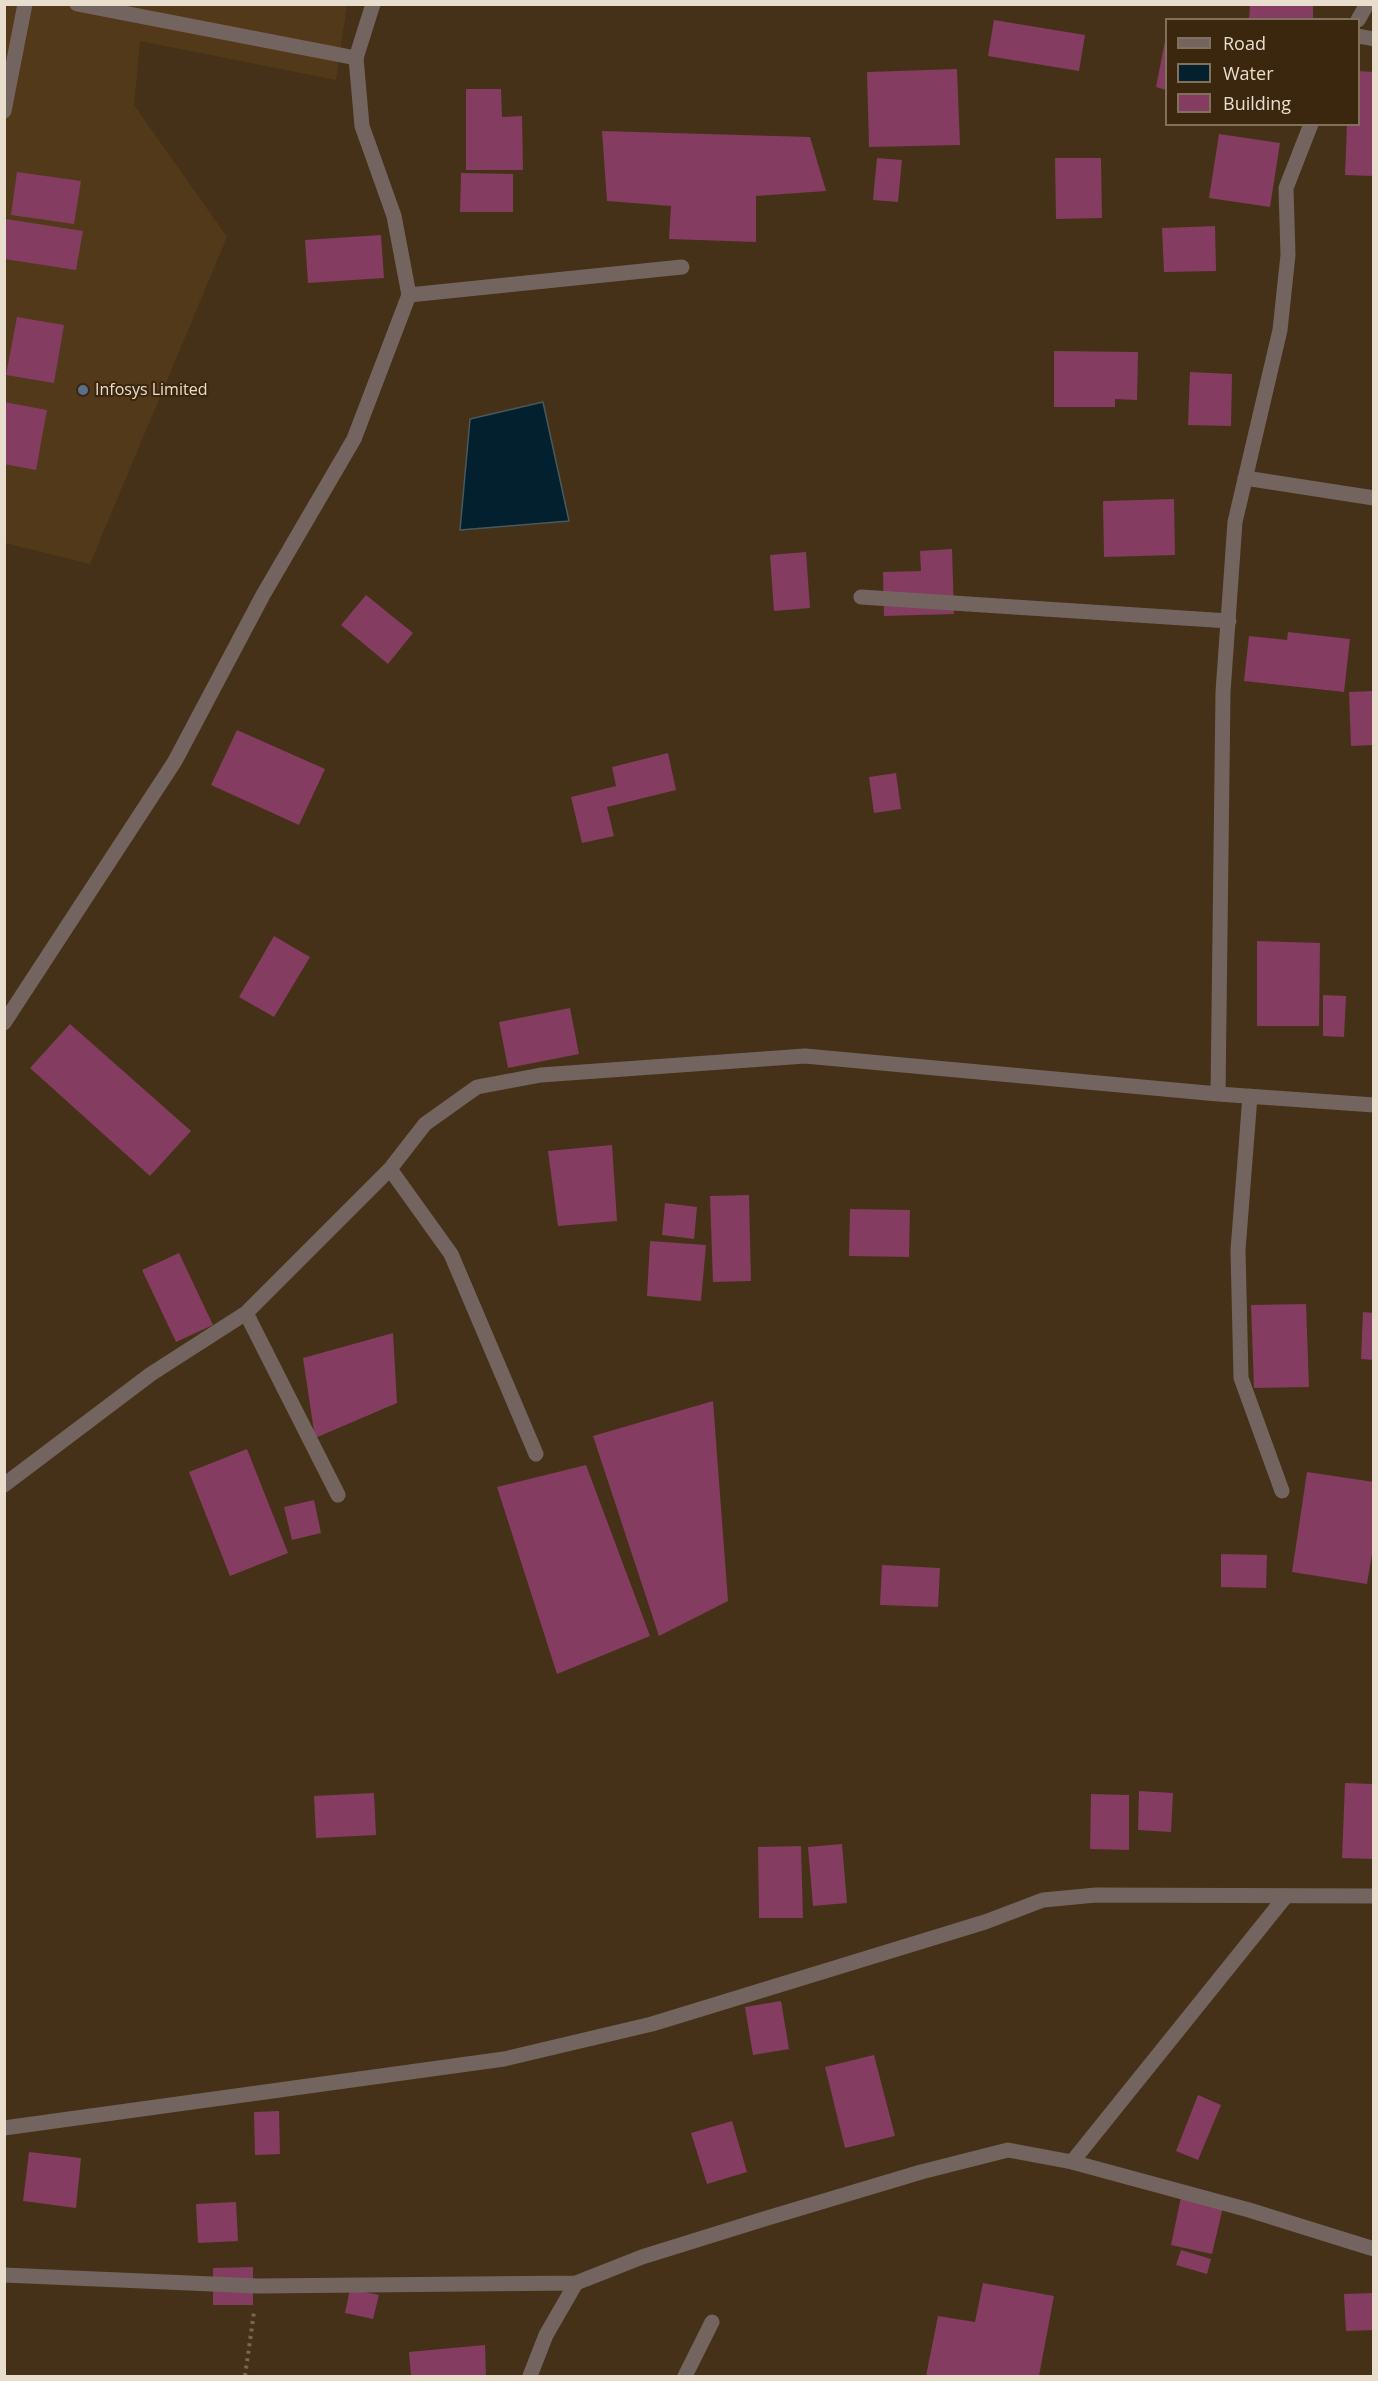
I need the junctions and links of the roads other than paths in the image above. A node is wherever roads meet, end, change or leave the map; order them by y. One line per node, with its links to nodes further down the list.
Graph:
1 (25, 4): 7 (street)
2 (77, 4): 6 (street)
3 (373, 4): 6 (street)
4 (1367, 4): 5 (street)
5 (1360, 19)
6 (356, 58): 10 (street)
7 (4, 111)
8 (1310, 126): 11 (street)
9 (682, 267): 10 (street)
10 (409, 295): 15 (street)
11 (1245, 478): 12 (street); 14 (street)
12 (1374, 498)
13 (861, 597): 14 (street)
14 (1229, 621): 16 (street)
15 (4, 1023)
16 (1218, 1094): 17 (street); 19 (street)
17 (1250, 1096): 18 (street); 23 (street)
18 (1374, 1105)
19 (390, 1169): 20 (street); 21 (street)
20 (246, 1313): 22 (street); 24 (street)
21 (536, 1454)
22 (4, 1485)
23 (1282, 1491)
24 (338, 1495)
25 (1286, 1896): 26 (street); 27 (street); 28 (street)
26 (1374, 1896)
27 (4, 2128)
28 (1072, 2162): 29 (street); 31 (street)
29 (1374, 2249)
30 (4, 2275): 31 (street)
31 (576, 2283): 33 (street)
32 (712, 2322): 34 (street)
33 (530, 2376)
34 (685, 2376)

